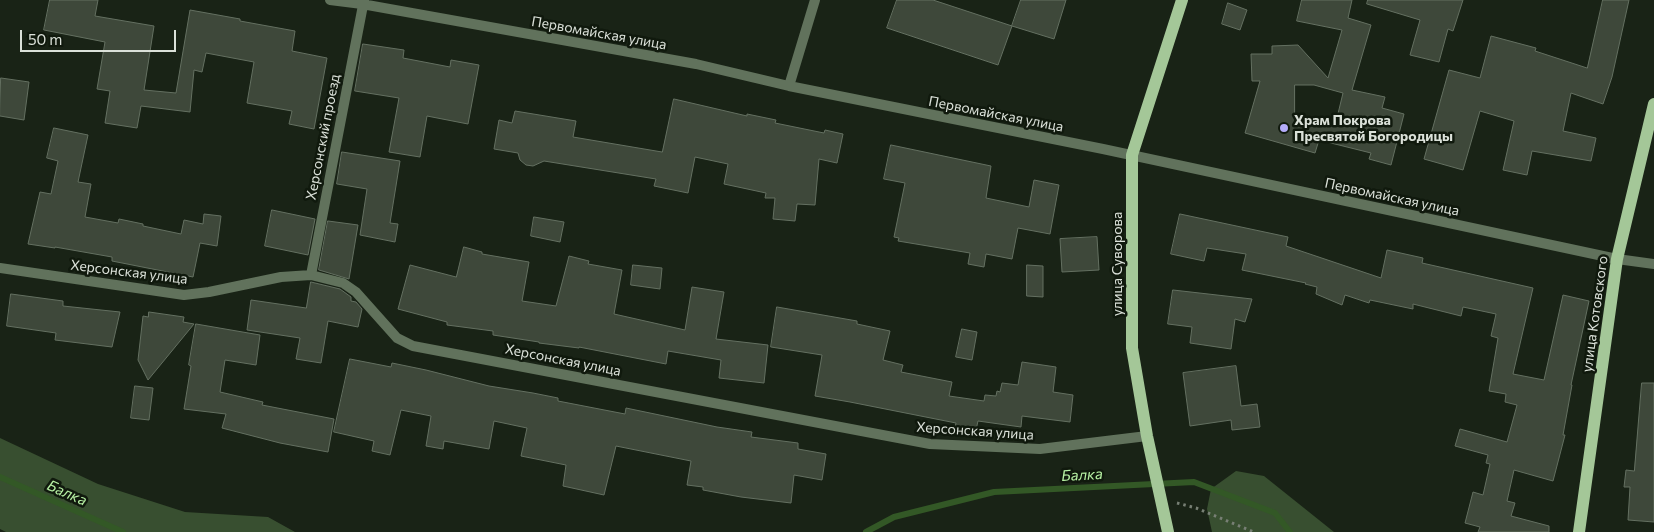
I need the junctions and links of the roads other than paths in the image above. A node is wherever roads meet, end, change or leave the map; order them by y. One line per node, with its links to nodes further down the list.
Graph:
1 (330, 0): 4 (street, Первомайская улица)
2 (814, 0): 5 (street)
3 (1182, 0): 7 (main road, улица Суворова)
4 (363, 2): 5 (street, Первомайская улица); 11 (street, Херсонский проезд)
5 (789, 86): 7 (street, Первомайская улица)
6 (1654, 104): 8 (main road, улица Котовского)
7 (1132, 155): 8 (street, Первомайская улица); 12 (main road, улица Суворова)
8 (1617, 259): 9 (street, Первомайская улица); 14 (main road, улица Котовского)
9 (1654, 264)
10 (0, 268): 11 (street, Херсонская улица)
11 (311, 276): 12 (street, Херсонская улица)
12 (1147, 436): 13 (main road, улица Суворова)
13 (1168, 532)
14 (1580, 532)

